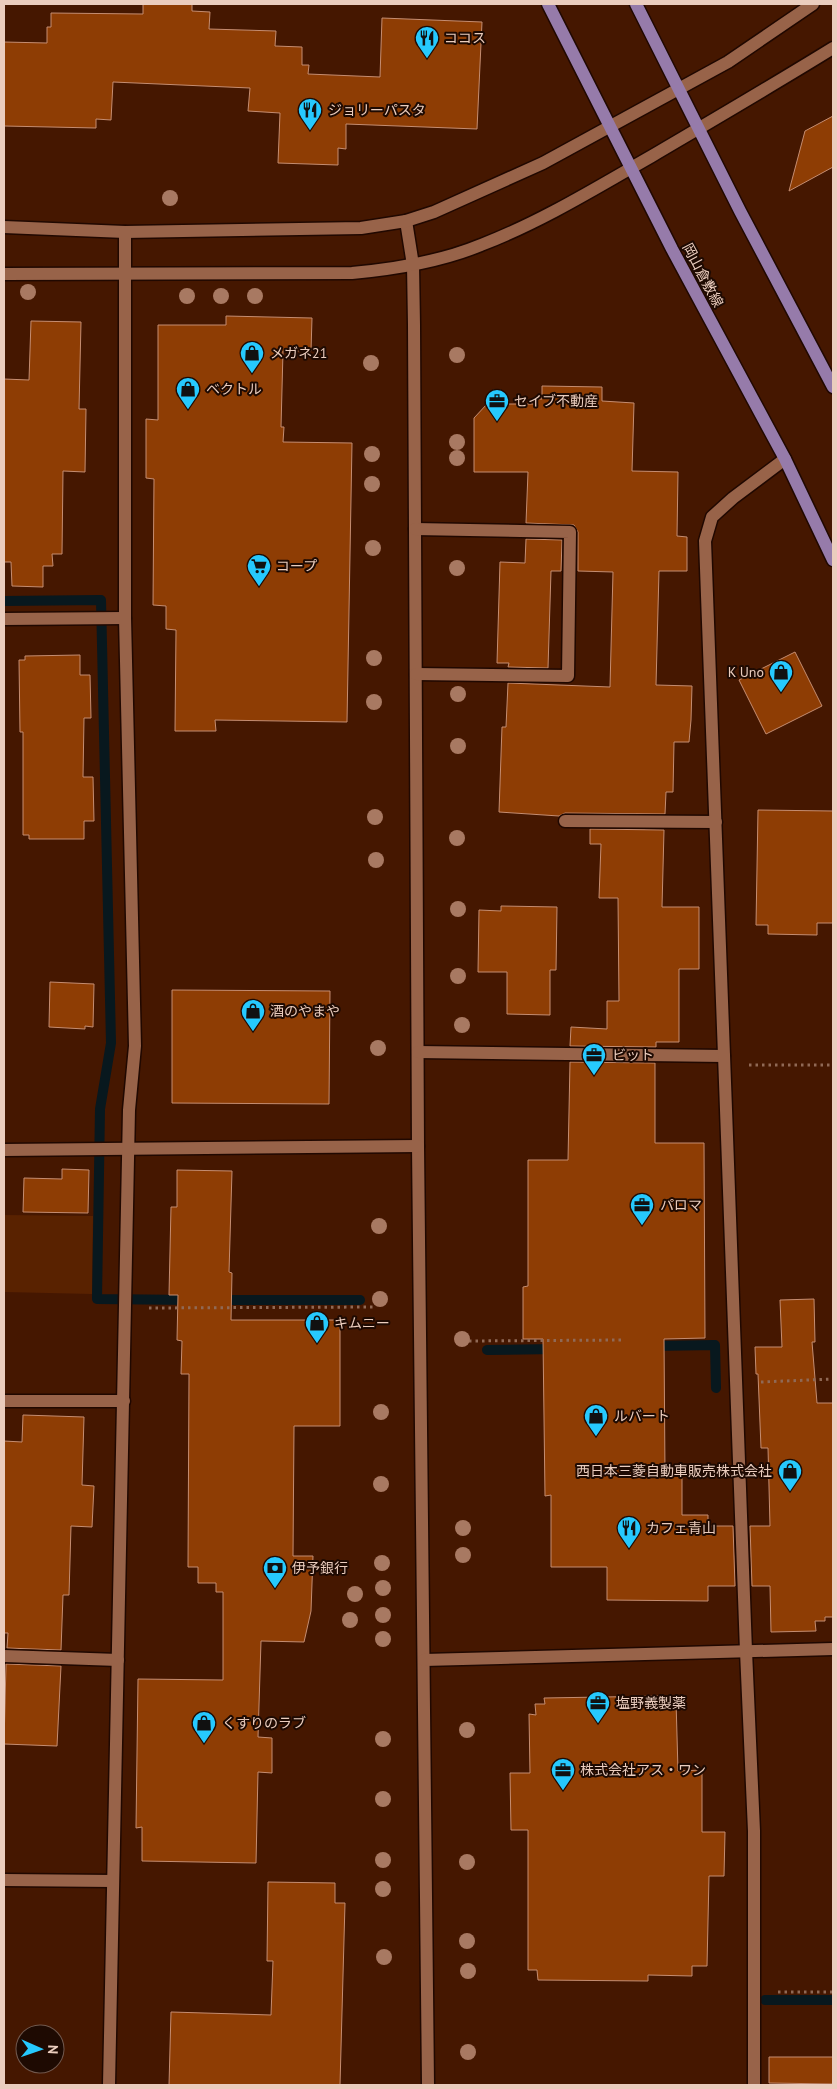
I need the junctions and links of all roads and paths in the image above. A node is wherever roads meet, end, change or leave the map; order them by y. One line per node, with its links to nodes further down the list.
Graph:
1 (548, 4): 6 (main road, 岡山倉敷線)
2 (636, 4): 5 (main road)
3 (813, 4): 5 (street)
4 (833, 48): 7 (street)
5 (679, 88): 6 (street); 7 (main road)
6 (610, 126): 8 (main road, 岡山倉敷線); 9 (street)
7 (699, 128): 8 (street); 15 (main road)
8 (631, 168): 12 (street); 16 (main road, 岡山倉敷線)
9 (406, 221): 11 (street); 12 (street)
10 (4, 227): 11 (street)
11 (125, 232): 14 (street)
12 (413, 265): 14 (street); 17 (street)
13 (4, 274): 14 (street)
14 (125, 274): 19 (street)
15 (833, 387)
16 (785, 459): 18 (main road, 岡山倉敷線); 23 (street)
17 (415, 529): 21 (street); 21 (street)
18 (833, 560)
19 (125, 618): 20 (street); 29 (street)
20 (4, 619)
21 (416, 674): 24 (street)
22 (565, 821): 23 (street)
23 (716, 822): 25 (street)
24 (418, 1052): 25 (street); 27 (street)
25 (725, 1061): 26 (path); 35 (street)
26 (833, 1064)
27 (418, 1146): 29 (street); 42 (street)
28 (4, 1150): 29 (street)
29 (129, 1150): 30 (street)
30 (126, 1303): 31 (path); 37 (street)
31 (373, 1308)
32 (622, 1340): 33 (path)
33 (469, 1341)
34 (833, 1379): 35 (path)
35 (736, 1384): 39 (street)
36 (4, 1401): 37 (street)
37 (124, 1401): 41 (street)
38 (833, 1649): 39 (street)
39 (746, 1651): 42 (street); 45 (street)
40 (4, 1656): 41 (street)
41 (118, 1660): 44 (street)
42 (424, 1660): 48 (street)
43 (4, 1880): 44 (street)
44 (113, 1881): 47 (street)
45 (755, 1992): 46 (path); 49 (street)
46 (833, 1992)
47 (109, 2085)
48 (428, 2085)
49 (754, 2085)

